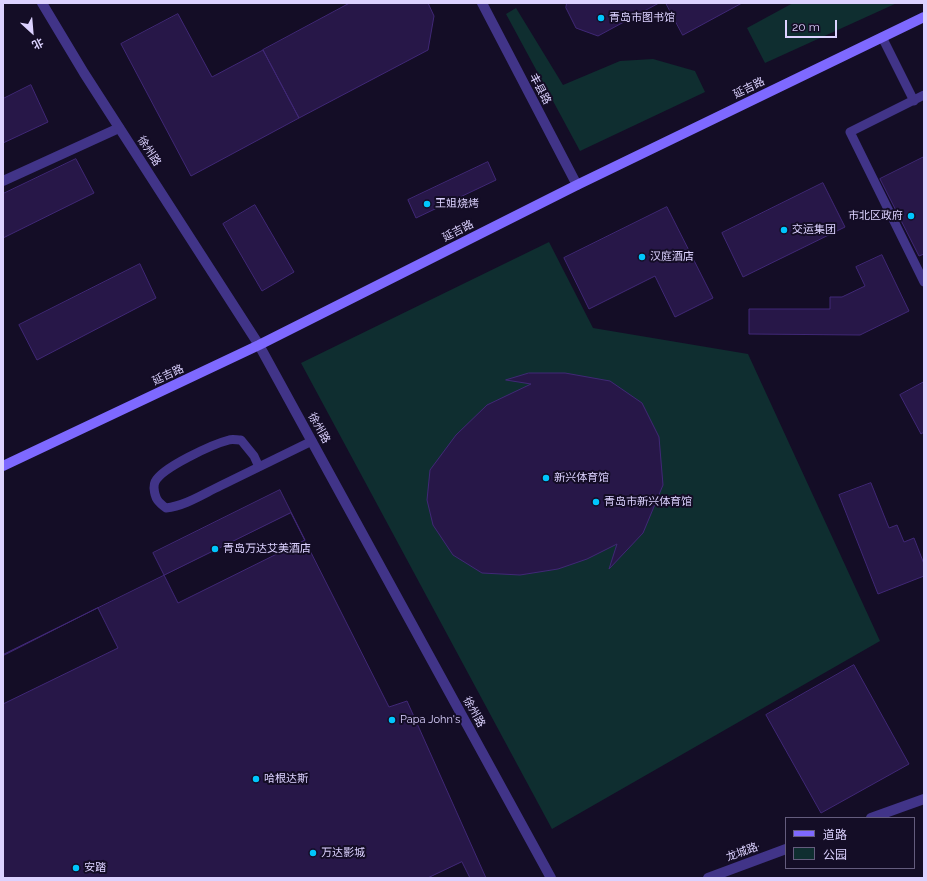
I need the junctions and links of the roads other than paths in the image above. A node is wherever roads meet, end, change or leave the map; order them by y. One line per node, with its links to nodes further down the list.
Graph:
1 (42, 3): 7 (street, 徐州路)
2 (482, 3): 9 (street, 丰县路)
3 (924, 17): 4 (main road, 延吉路)
4 (882, 37): 6 (lane); 9 (main road, 延吉路)
5 (924, 95): 6 (lane)
6 (914, 101): 10 (lane)
7 (119, 128): 8 (street); 11 (street, 徐州路)
8 (3, 182)
9 (577, 185): 11 (main road, 延吉路)
10 (924, 282)
11 (259, 345): 12 (street, 徐州路); 13 (main road, 延吉路)
12 (312, 441): 14 (lane); 18 (street, 徐州路)
13 (3, 466)
14 (259, 467): 14 (lane)
15 (924, 798): 16 (street)
16 (874, 817)
17 (785, 849): 19 (street, 龙城路·)
18 (551, 878)
19 (708, 878)

